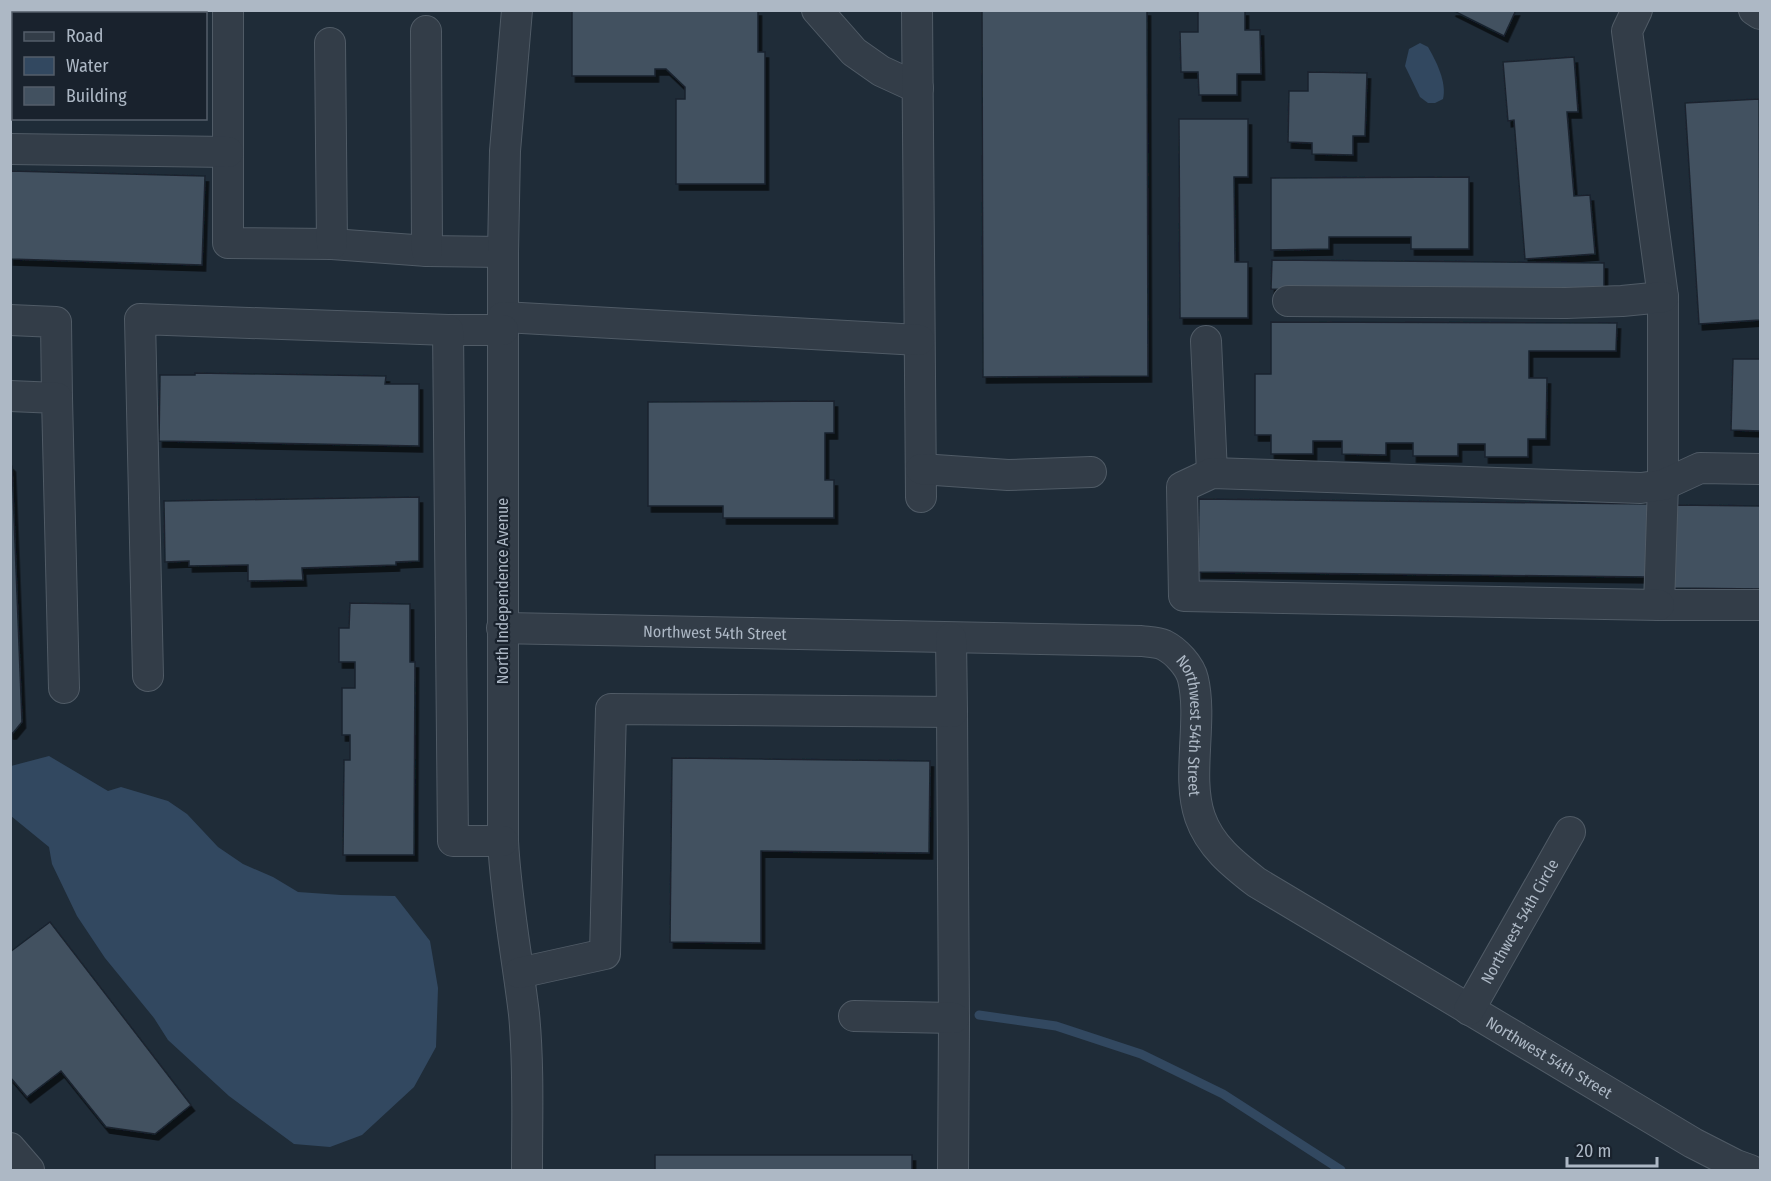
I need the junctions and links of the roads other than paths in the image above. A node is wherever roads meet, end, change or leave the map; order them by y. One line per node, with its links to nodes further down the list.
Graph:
1 (228, 10): 12 (street)
2 (517, 10): 15 (street, North Independence Avenue)
3 (817, 10): 10 (street)
4 (917, 10): 10 (street)
5 (1637, 10): 16 (street)
6 (1754, 10): 7 (street)
7 (1761, 14)
8 (426, 31): 14 (street)
9 (330, 43): 13 (street)
10 (918, 88): 21 (street)
11 (10, 149): 12 (street)
12 (228, 152): 13 (street)
13 (332, 244): 14 (street)
14 (427, 251): 15 (street)
15 (503, 252): 19 (street, North Independence Avenue)
16 (1663, 297): 17 (street); 28 (street)
17 (1288, 301)
18 (10, 320): 24 (street)
19 (503, 323): 20 (street); 21 (street); 31 (street, North Independence Avenue)
20 (448, 330): 33 (street); 37 (street)
21 (919, 340): 26 (street)
22 (1206, 341): 27 (street)
23 (10, 396): 24 (street)
24 (57, 398): 34 (street)
25 (1761, 469): 28 (street)
26 (1091, 472)
27 (1212, 473): 28 (street); 29 (street)
28 (1663, 485): 29 (street)
29 (1659, 604): 30 (street)
30 (1761, 605)
31 (502, 628): 32 (street, Northwest 54th Street); 37 (street, North Independence Avenue)
32 (951, 638): 35 (street); 39 (street, Northwest 54th Street)
33 (148, 676)
34 (64, 688)
35 (952, 712): 38 (street); 41 (street)
36 (1569, 832): 39 (street, Northwest 54th Circle)
37 (503, 841): 38 (street, North Independence Avenue)
38 (519, 973): 44 (street, North Independence Avenue)
39 (1469, 1010): 46 (street, Northwest 54th Street)
40 (854, 1016): 41 (street)
41 (954, 1018): 45 (street)
42 (10, 1148): 43 (street)
43 (29, 1170)
44 (527, 1170)
45 (953, 1170)
46 (1750, 1170)

